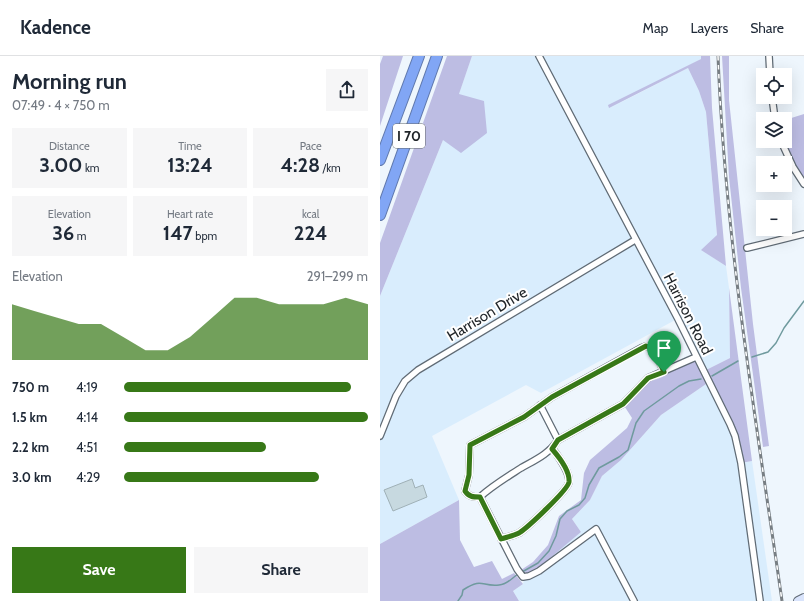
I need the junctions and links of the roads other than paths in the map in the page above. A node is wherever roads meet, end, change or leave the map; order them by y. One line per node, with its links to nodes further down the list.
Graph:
1 (412, 56): 8 (highway, I 70)
2 (419, 56): 8 (highway)
3 (437, 56): 10 (highway, I 70)
4 (539, 56): 12 (street, Harrison Road)
5 (770, 56): 6 (street)
6 (770, 68)
7 (784, 148): 9 (street)
8 (380, 158)
9 (804, 184)
10 (380, 215)
11 (804, 234): 13 (street)
12 (635, 240): 14 (street, Harrison Road); 17 (street, Harrison Drive)
13 (747, 248)
14 (696, 357): 15 (street); 24 (street, Harrison Road)
15 (664, 372): 16 (street); 18 (street)
16 (540, 405): 18 (street); 20 (street)
17 (380, 436)
18 (558, 440): 19 (street)
19 (552, 449): 20 (street); 21 (street)
20 (480, 497): 21 (street)
21 (501, 539): 23 (street)
22 (804, 598): 25 (main road)
23 (634, 601)
24 (760, 601)
25 (798, 601)

